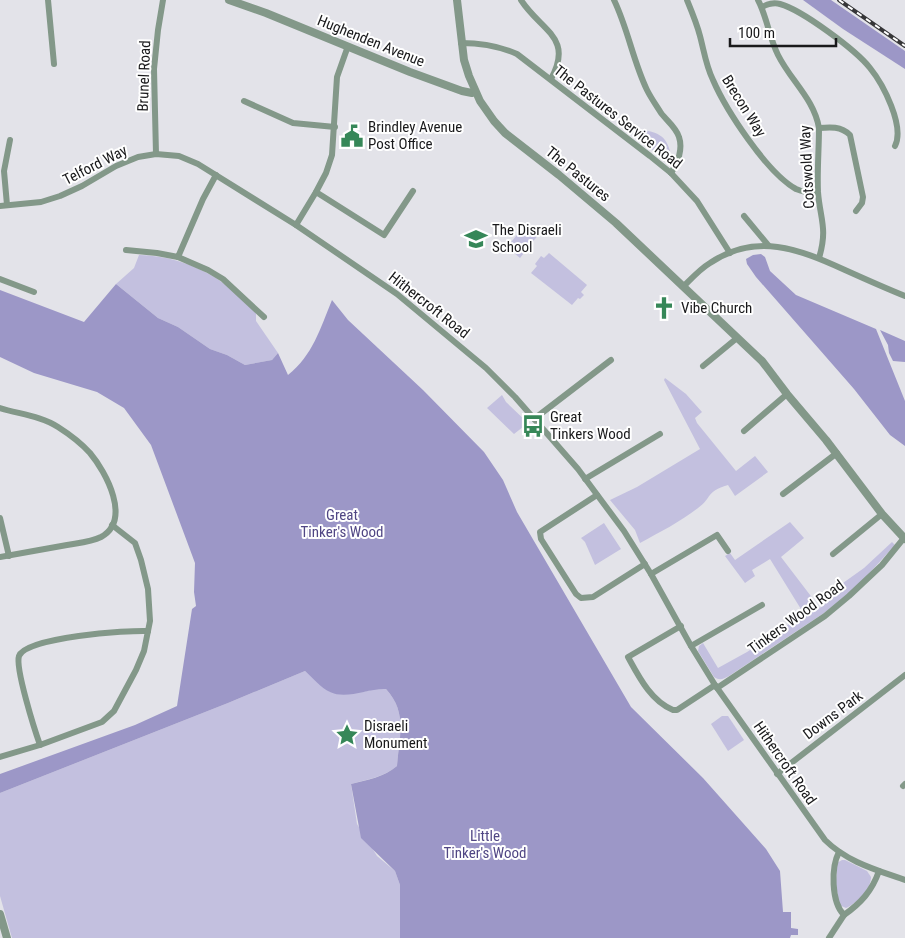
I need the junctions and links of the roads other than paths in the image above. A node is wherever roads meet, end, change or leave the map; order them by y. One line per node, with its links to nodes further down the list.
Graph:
1 (48, 0): 12 (street)
2 (163, 0): 20 (street, Brunel Road)
3 (229, 0): 11 (street, Hughenden Avenue)
4 (457, 0): 10 (street, The Pastures)
5 (520, 0): 13 (street)
6 (614, 0): 21 (street)
7 (687, 0): 25 (street, Brecon Way)
8 (758, 0): 9 (street, Cotswold Way)
9 (762, 7): 17 (street, Cotswold Way); 19 (street)
10 (461, 43): 13 (street, The Pastures Service Road); 14 (street, The Pastures)
11 (348, 46): 14 (street, Hughenden Avenue); 16 (street)
12 (54, 64)
13 (551, 79): 21 (street, The Pastures Service Road)
14 (475, 92): 36 (street, The Pastures)
15 (244, 101): 16 (street)
16 (335, 127): 24 (street)
17 (819, 128): 25 (street, Cotswold Way); 27 (street)
18 (10, 140): 26 (street, Telford Way)
19 (895, 146)
20 (156, 154): 22 (street, Telford Way); 26 (street, Telford Way)
21 (671, 173): 32 (street, The Pastures Service Road)
22 (216, 175): 29 (street, Telford Way); 33 (street)
23 (413, 191): 24 (street)
24 (316, 192): 29 (street)
25 (818, 193): 34 (street, Cotswold Way)
26 (4, 206)
27 (856, 211)
28 (744, 216): 30 (street)
29 (296, 225): 45 (street, Hithercroft Road)
30 (768, 246): 32 (street); 34 (street)
31 (126, 250): 33 (street)
32 (730, 253): 36 (street)
33 (178, 257): 39 (street)
34 (819, 258): 38 (street)
35 (0, 280): 37 (street)
36 (684, 286): 40 (street, The Pastures)
37 (34, 292)
38 (905, 296)
39 (264, 317)
40 (737, 338): 42 (street); 43 (street, The Pastures)
41 (611, 360): 45 (street)
42 (703, 366)
43 (787, 394): 46 (street); 48 (street, The Pastures)
44 (0, 408): 54 (street)
45 (534, 419): 49 (street, Hithercroft Road)
46 (744, 431)
47 (660, 434): 49 (street)
48 (837, 453): 50 (street); 52 (street, The Pastures)
49 (585, 478): 51 (street, Hithercroft Road)
50 (783, 494)
51 (597, 495): 60 (street, Hithercroft Road); 60 (street)
52 (882, 514): 55 (street, The Pastures); 57 (street)
53 (0, 518): 58 (street)
54 (112, 525): 58 (street); 64 (street)
55 (905, 539): 67 (street, Tinkers Wood Road)
56 (728, 551): 61 (street)
57 (834, 554)
58 (8, 556): 59 (street)
59 (0, 557)
60 (645, 564): 61 (street, Hithercroft Road)
61 (651, 574): 63 (street, Hithercroft Road)
62 (762, 605): 65 (street)
63 (681, 626): 65 (street, Hithercroft Road); 67 (street)
64 (148, 631): 68 (street); 68 (street)
65 (691, 646): 67 (street, Hithercroft Road)
66 (905, 676): 70 (street, Downs Park)
67 (716, 686): 70 (street, Hithercroft Road)
68 (40, 746): 69 (street)
69 (0, 758)
70 (777, 774): 71 (street, Hithercroft Road)
71 (839, 852): 72 (street, Hithercroft Road); 75 (street)
72 (879, 871): 73 (street, Hithercroft Road); 75 (street)
73 (905, 880)
74 (0, 914): 76 (street)
75 (844, 914): 77 (street)
76 (7, 938)
77 (829, 938)

